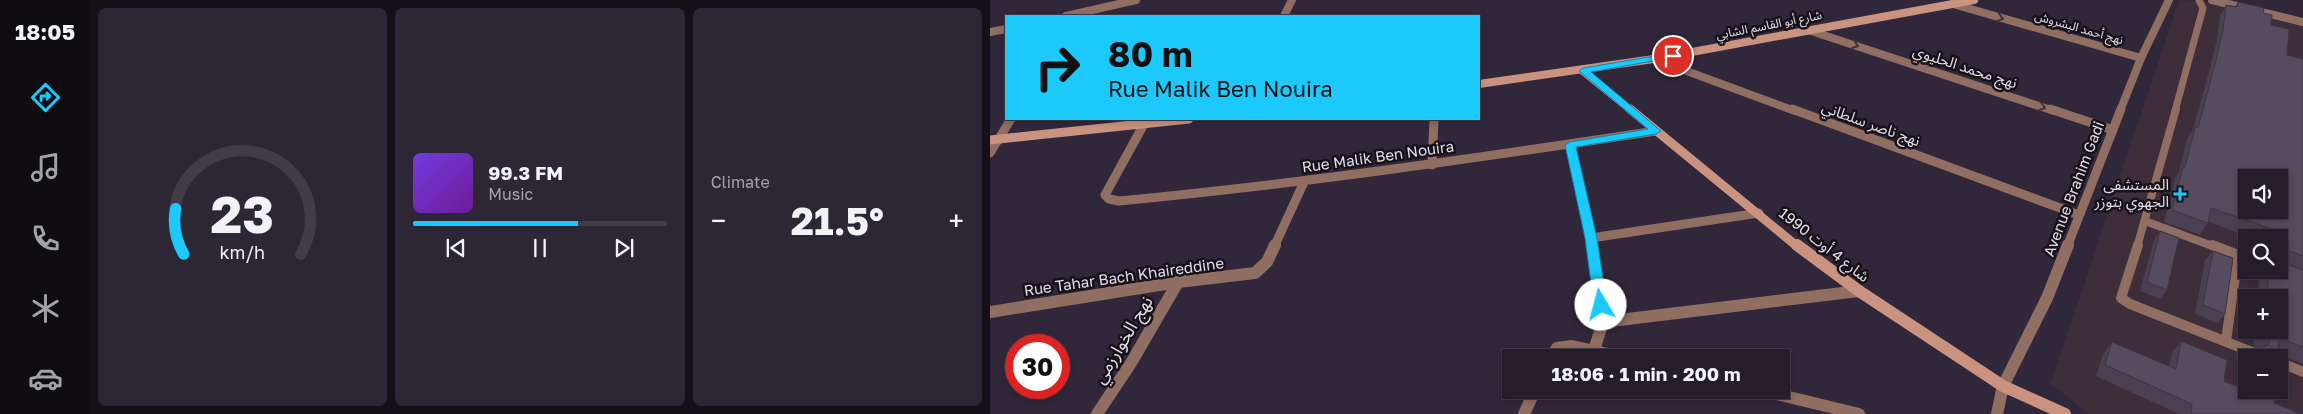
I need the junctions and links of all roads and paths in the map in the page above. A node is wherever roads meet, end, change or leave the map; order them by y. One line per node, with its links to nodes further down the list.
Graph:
1 (1136, 0): 8 (street)
2 (1292, 0): 9 (street)
3 (1974, 0): 7 (main road, شارع أبو القاسم الشابي)
4 (2169, 0): 14 (street, Avenue Brahim Gadi)
5 (2199, 0): 32 (lane)
6 (2212, 0): 10 (street)
7 (1953, 4): 12 (main road, شارع أبو القاسم الشابي); 14 (street, نهج أحمد البشروش, one-way to 14)
8 (1082, 14)
9 (1284, 15)
10 (2303, 22)
11 (1005, 29): 13 (street)
12 (1808, 30): 15 (main road, شارع أبو القاسم الشابي); 22 (street, نهج محمد الحليوي, one-way to 22)
13 (990, 32)
14 (2142, 58): 22 (street, Avenue Brahim Gadi)
15 (1654, 59): 16 (main road, شارع أبو القاسم الشابي); 31 (street, نهج ناصر سلطاني)
16 (1583, 71): 17 (main road, شارع أبو القاسم الشابي); 23 (main road, شارع 4 أوت 1990)
17 (1480, 84)
18 (1010, 120): 24 (street)
19 (1180, 120): 21 (main road)
20 (1434, 120): 28 (street)
21 (1144, 124): 24 (main road); 29 (street, Rue Malik Ben Nouira)
22 (2113, 130): 31 (street, Avenue Brahim Gadi)
23 (1656, 131): 26 (street, Rue Malik Ben Nouira); 30 (main road, شارع 4 أوت 1990)
24 (1000, 139): 25 (main road); 27 (street)
25 (990, 140)
26 (1570, 145): 28 (street, Rue Malik Ben Nouira); 33 (street)
27 (990, 153)
28 (1432, 165): 29 (street, Rue Malik Ben Nouira)
29 (1304, 182): 36 (street, Rue Tahar Bach Khaireddine)
30 (1759, 213): 33 (street); 37 (main road, شارع 4 أوت 1990)
31 (2080, 215): 47 (street, Avenue Brahim Gadi)
32 (2145, 221): 34 (lane); 40 (lane)
33 (1591, 238): 39 (street)
34 (2238, 256)
35 (2238, 278): 40 (lane)
36 (1178, 282): 38 (street, Rue Tahar Bach Khaireddine); 50 (street, نهج الخوارزمي)
37 (1859, 291): 39 (street); 47 (main road, شارع 4 أوت 1990)
38 (990, 312)
39 (1603, 322): 43 (street)
40 (2226, 341): 44 (lane)
41 (1556, 349): 42 (street)
42 (1586, 349)
43 (1594, 349)
44 (2245, 349)
45 (2288, 366): 46 (lane)
46 (2303, 372)
47 (2003, 386): 53 (street, Avenue Brahim Gadi); 54 (main road, شارع 4 أوت 1990)
48 (1790, 397): 52 (street)
49 (1531, 399): 51 (street)
50 (1097, 414)
51 (1524, 414)
52 (1858, 414)
53 (1997, 414)
54 (2065, 414)

